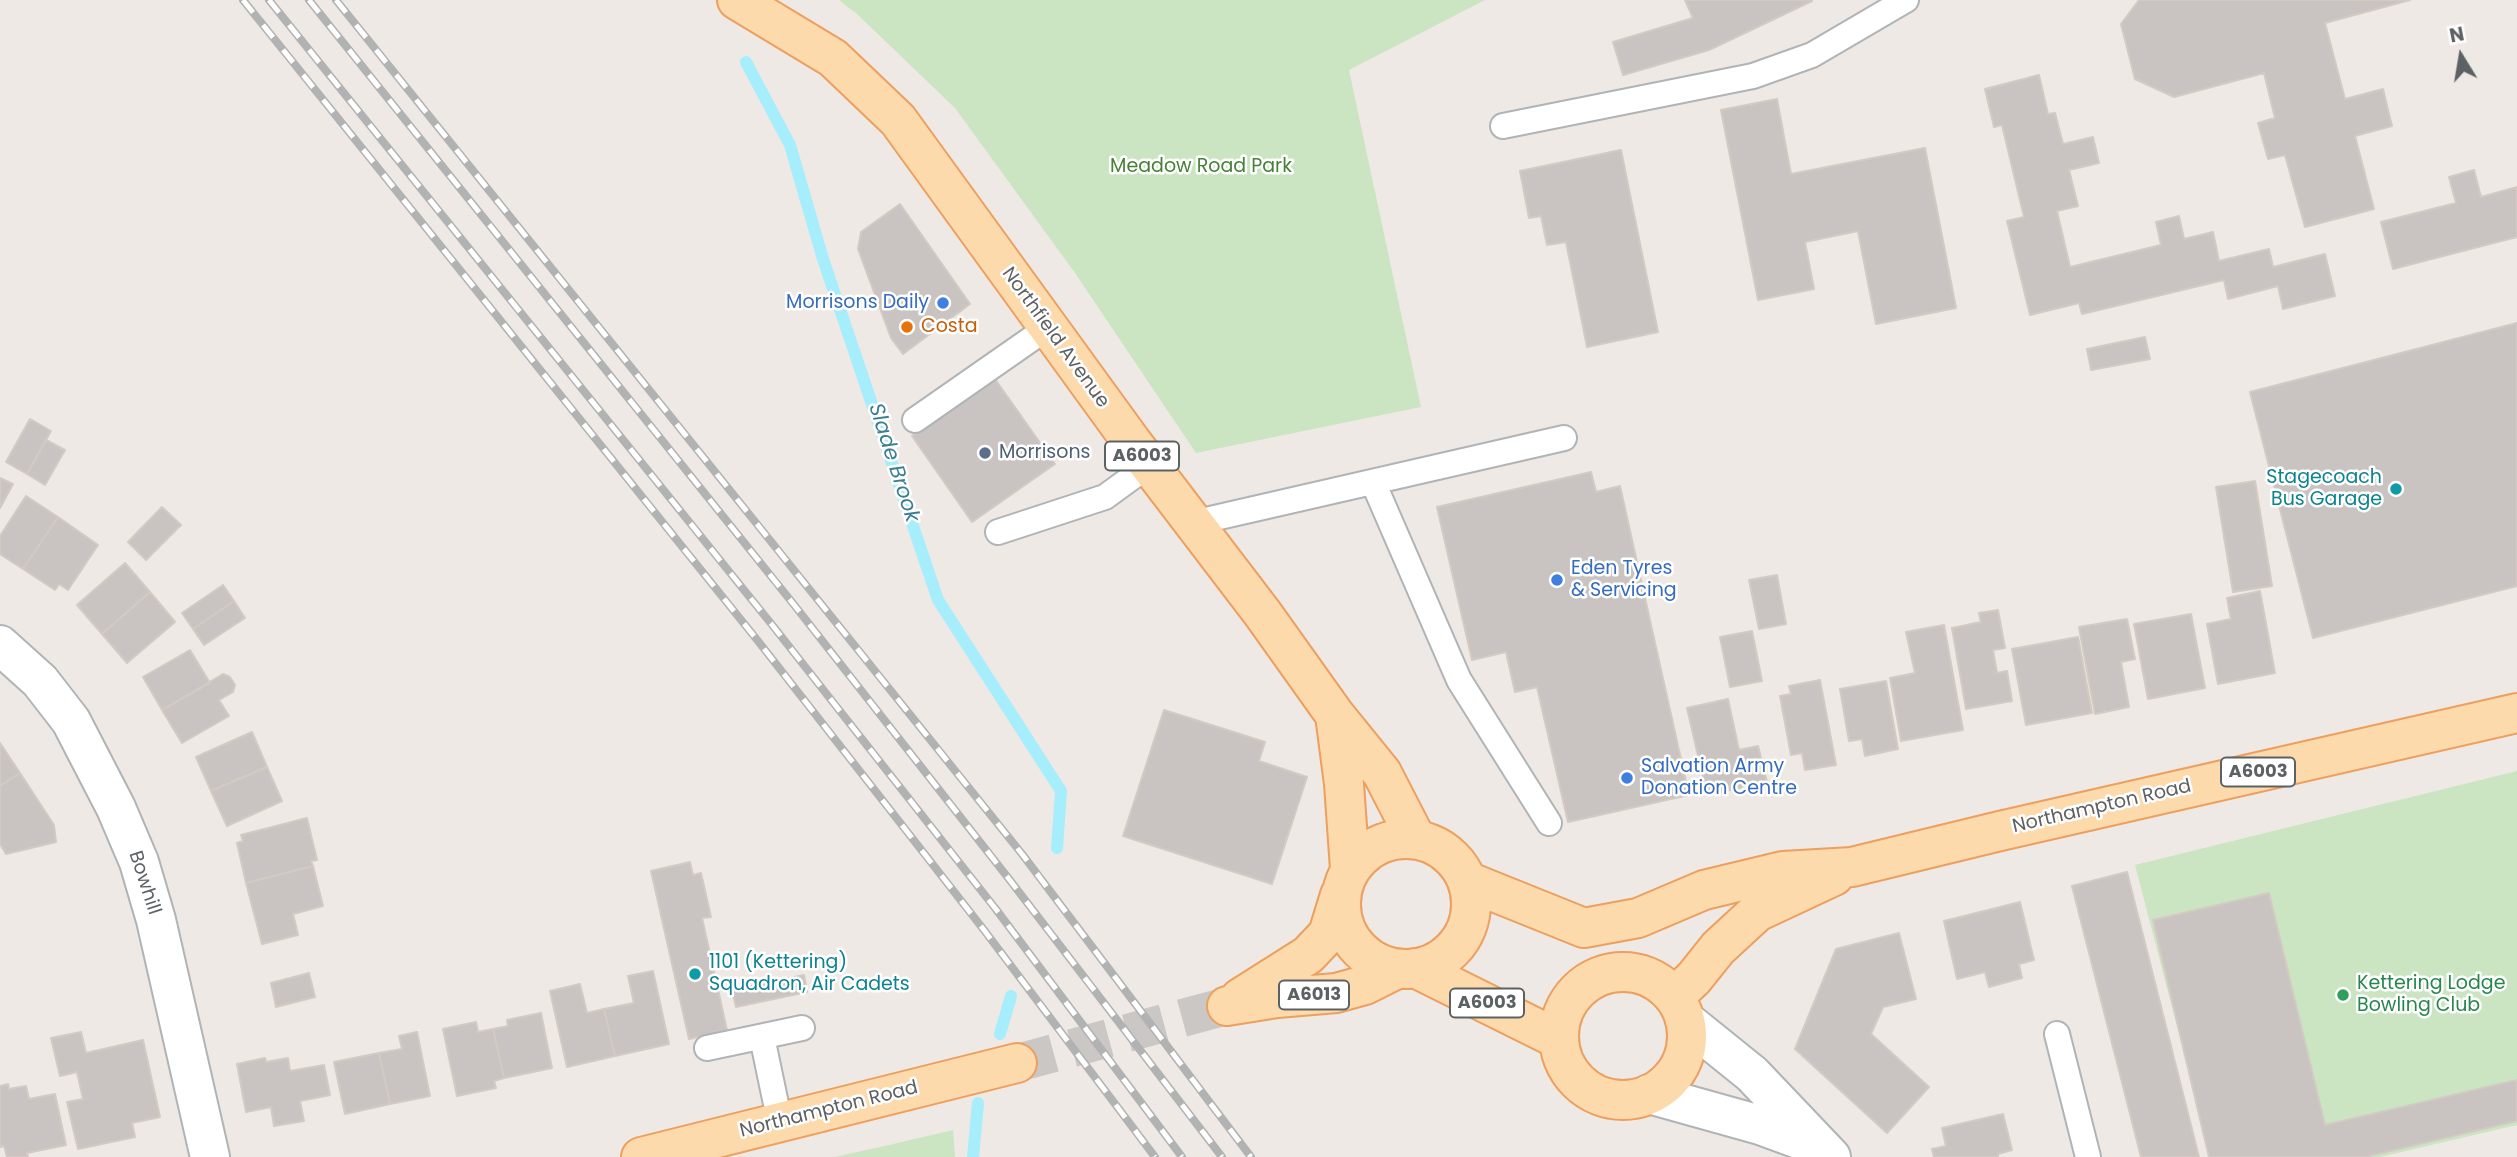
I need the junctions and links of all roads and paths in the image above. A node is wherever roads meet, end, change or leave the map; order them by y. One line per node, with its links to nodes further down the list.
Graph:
1 (1906, 0): 3 (lane)
2 (741, 2): 4 (main road, Northfield Avenue / A6003)
3 (1503, 126)
4 (1047, 328): 5 (lane); 7 (main road, Northfield Avenue / A6003)
5 (915, 420)
6 (1564, 438): 8 (lane)
7 (1149, 465): 9 (main road, Northfield Avenue / A6003); 10 (lane)
8 (1373, 482): 9 (lane); 14 (lane)
9 (1193, 523): 13 (main road, Northfield Avenue / A6003)
10 (998, 532)
11 (0, 645): 33 (street, Bowhill)
12 (2517, 713): 16 (main road, Northampton Road / A6003)
13 (1335, 715): 15 (main road, Northfield Avenue / A6003); 17 (main road, Northfield Avenue / A6003)
14 (1549, 823)
15 (1416, 839): 17 (main road); 18 (main road)
16 (1852, 867): 19 (main road, Northampton Road / A6003); 23 (main road, Northampton Road / A6003)
17 (1346, 877): 21 (main road, A6003); 21 (main road, A6013)
18 (1467, 881): 20 (main road); 21 (main road)
19 (1639, 918): 20 (main road, Northampton Road / A6003); 22 (main road)
20 (1584, 928): 22 (main road)
21 (1406, 969): 27 (main road, A6003)
22 (1613, 972): 23 (main road); 27 (main road)
23 (1680, 1009): 30 (main road); 32 (street)
24 (802, 1028): 26 (lane)
25 (2057, 1034): 35 (lane)
26 (762, 1037): 28 (lane); 31 (lane)
27 (1558, 1039): 30 (main road)
28 (707, 1048)
29 (1017, 1063): 31 (main road, Northampton Road)
30 (1649, 1094): 32 (street)
31 (780, 1124): 34 (main road, Northampton Road)
32 (1826, 1152)
33 (210, 1157)
34 (644, 1157)
35 (2088, 1157)

